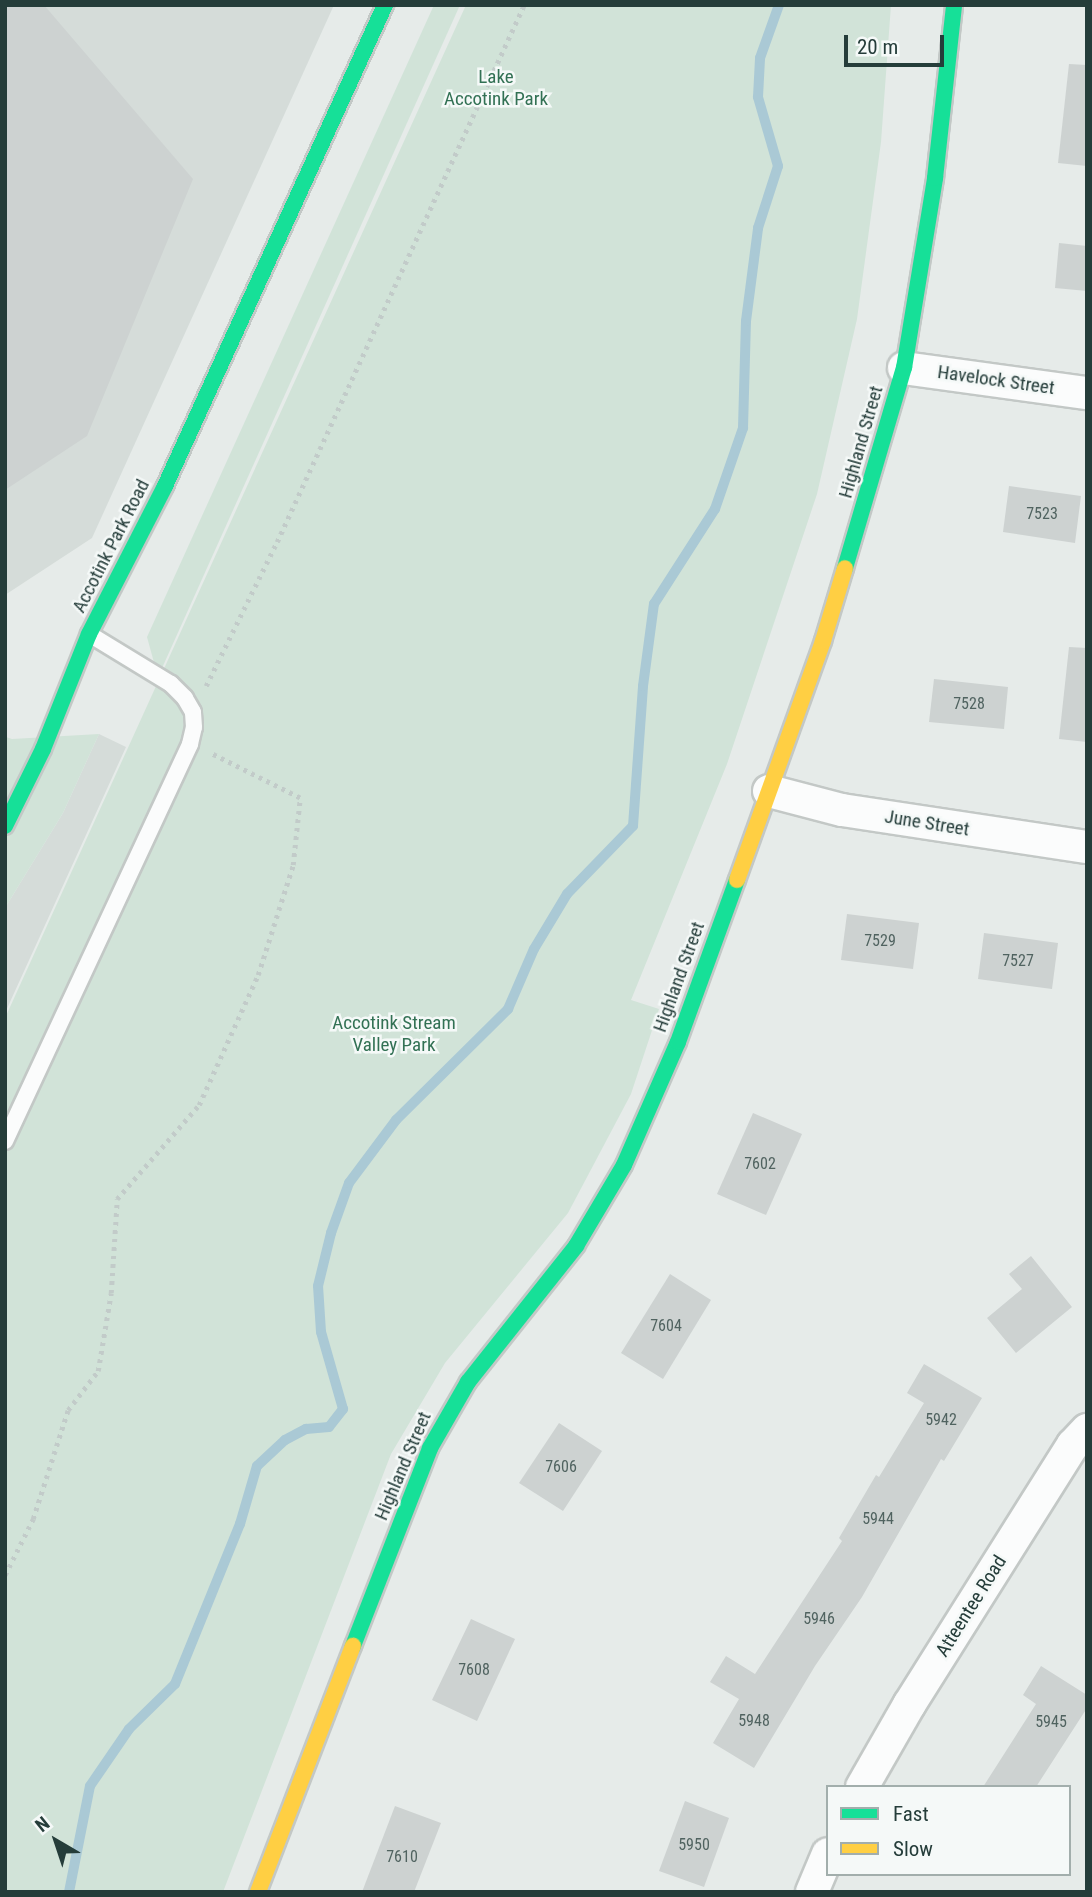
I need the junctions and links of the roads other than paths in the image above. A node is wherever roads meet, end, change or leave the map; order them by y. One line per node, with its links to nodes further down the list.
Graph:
1 (385, 5): 5 (street, Accotink Park Road)
2 (954, 5): 3 (street, Highland Street)
3 (904, 368): 4 (street, Havelock Street); 6 (street, Highland Street)
4 (1087, 393)
5 (89, 634): 7 (street); 9 (lane, Accotink Park Road)
6 (769, 791): 8 (street, June Street); 13 (street, Highland Street)
7 (5, 826)
8 (1087, 847)
9 (5, 1141)
10 (1087, 1430): 11 (street, Atteentee Road)
11 (863, 1785)
12 (826, 1859): 14 (street)
13 (258, 1892)
14 (812, 1892)

